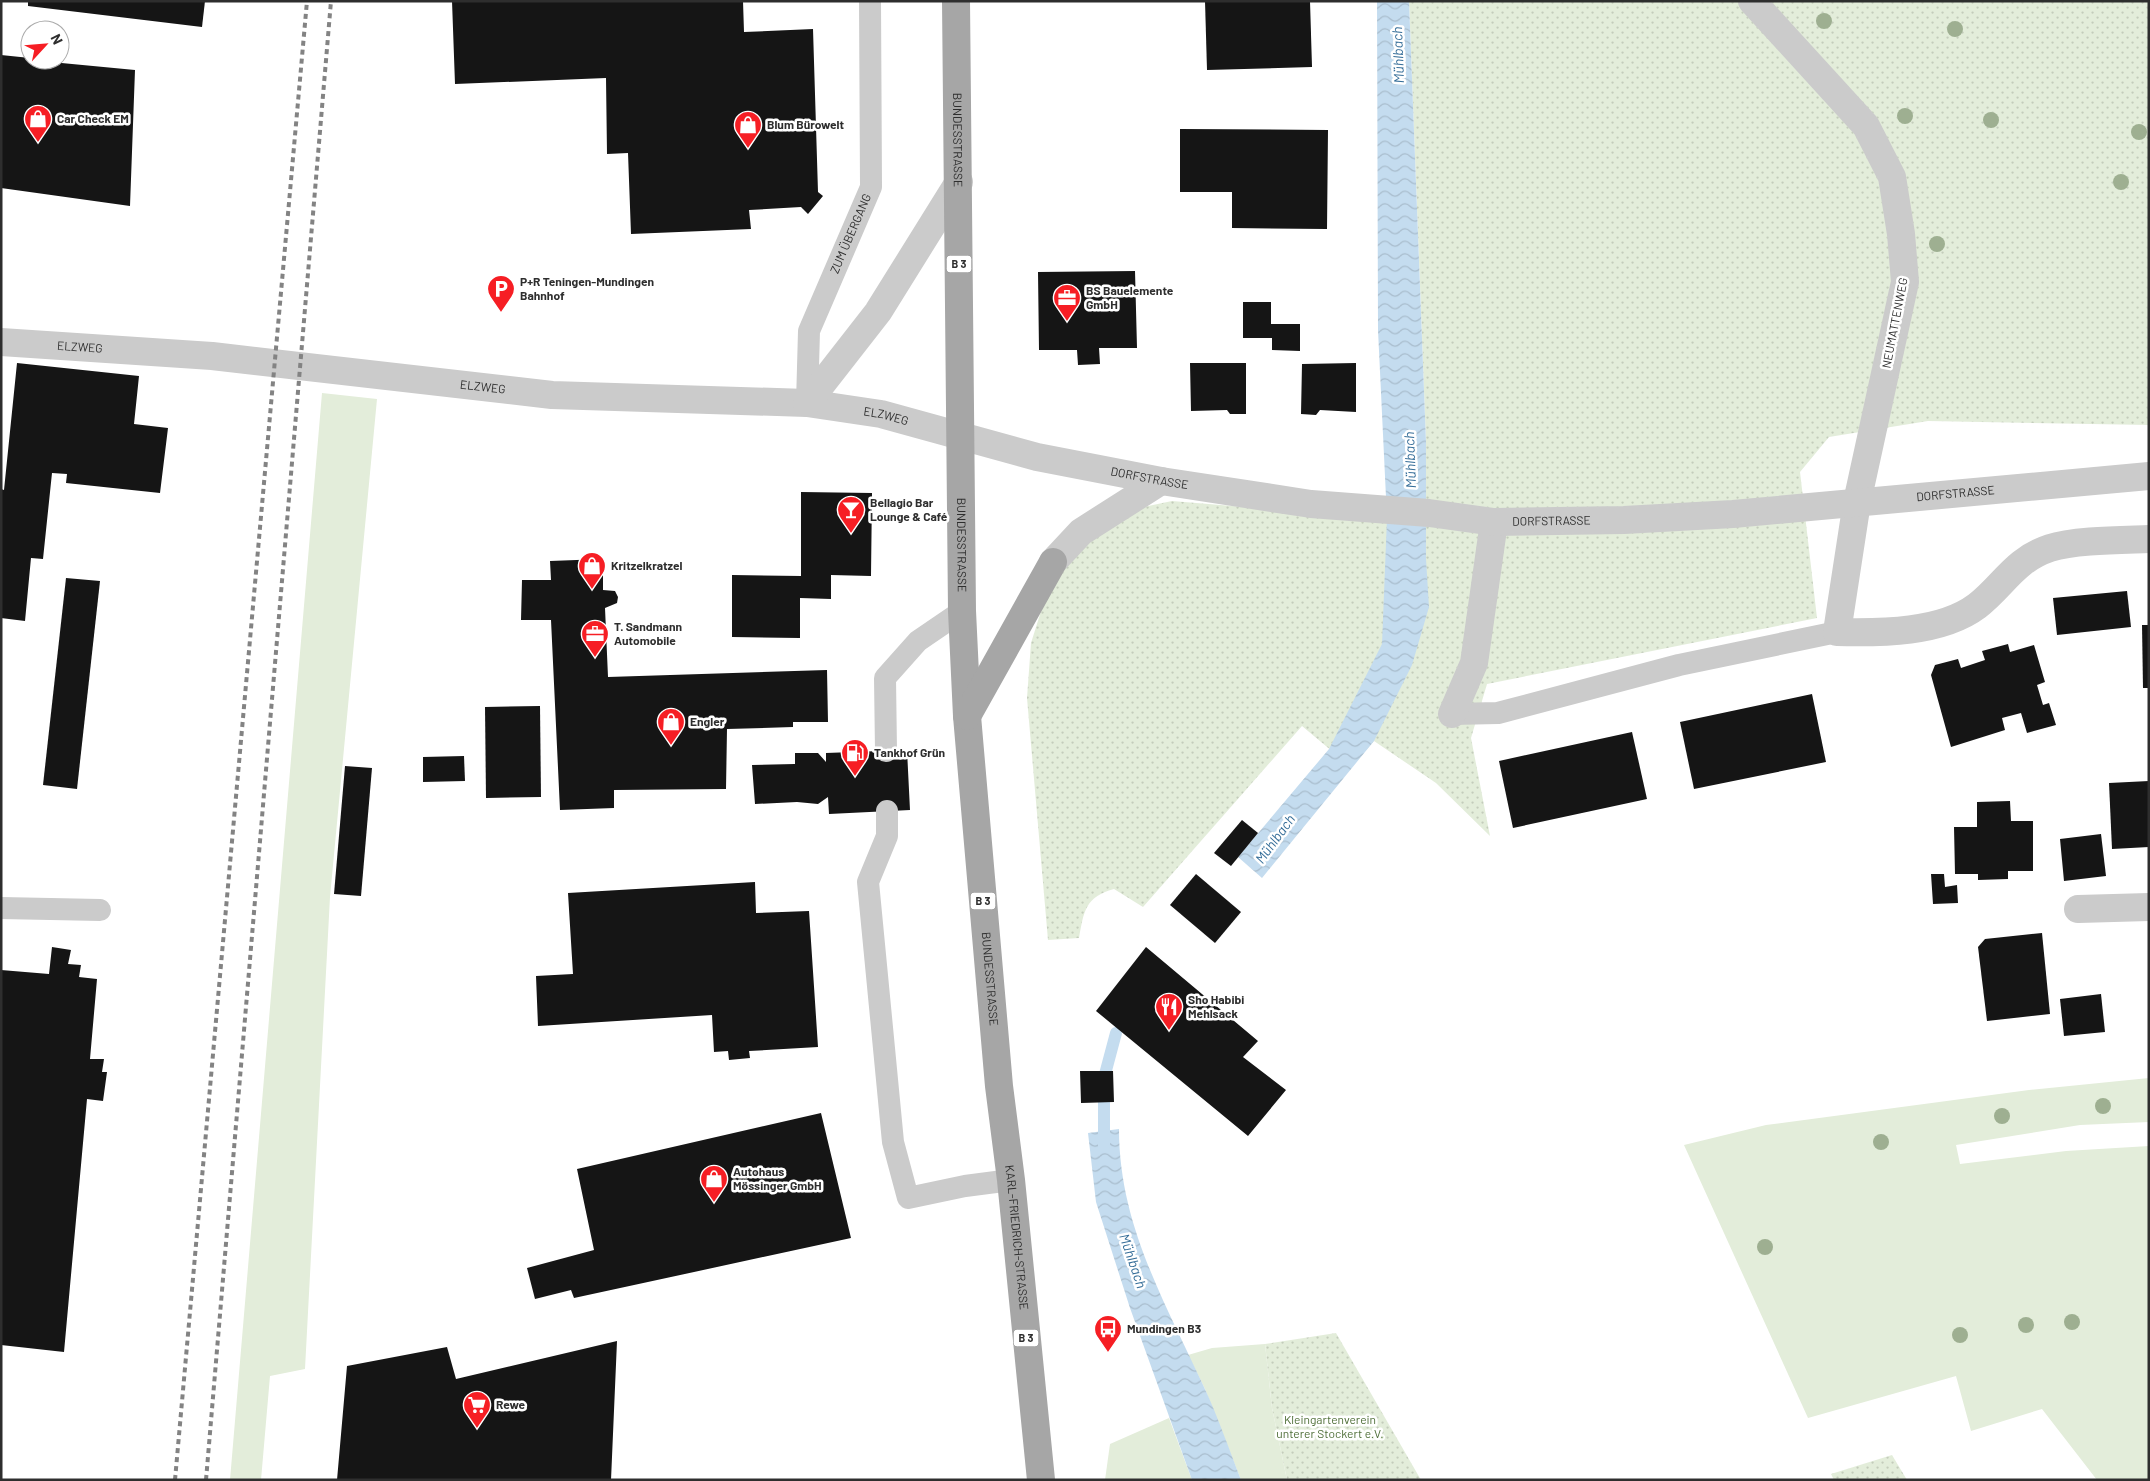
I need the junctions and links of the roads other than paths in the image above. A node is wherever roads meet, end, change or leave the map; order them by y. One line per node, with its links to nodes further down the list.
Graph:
1 (870, 1): 6 (lane, ZUM ÜBERGANG)
2 (956, 1): 4 (main road, BUNDESSTRASSE / B 3)
3 (1752, 1): 10 (street, NEUMATTENWEG)
4 (959, 182): 6 (street); 7 (main road, BUNDESSTRASSE / B 3)
5 (1, 342): 6 (street, ELZWEG)
6 (807, 402): 7 (street, ELZWEG)
7 (961, 436): 9 (street, DORFSTRASSE); 14 (main road, BUNDESSTRASSE / B 3)
8 (2149, 476): 10 (street, DORFSTRASSE)
9 (1161, 481): 11 (street, DORFSTRASSE); 13 (street)
10 (1857, 502): 11 (street, DORFSTRASSE); 15 (street, NEUMATTENWEG)
11 (1494, 522): 16 (street)
12 (2149, 539): 15 (street)
13 (1053, 562): 17 (main road)
14 (962, 611): 17 (main road, BUNDESSTRASSE / B 3); 18 (lane)
15 (1837, 632): 16 (lane)
16 (1452, 714)
17 (967, 716): 24 (main road, BUNDESSTRASSE / B 3)
18 (886, 751)
19 (887, 811): 25 (lane)
20 (2149, 907): 22 (street)
21 (1, 908): 23 (lane)
22 (2078, 909)
23 (100, 910)
24 (999, 1086): 25 (main road, KARL-FRIEDRICH-STRASSE / B 3)
25 (1011, 1180): 26 (main road, KARL-FRIEDRICH-STRASSE / B 3)
26 (1041, 1480)

